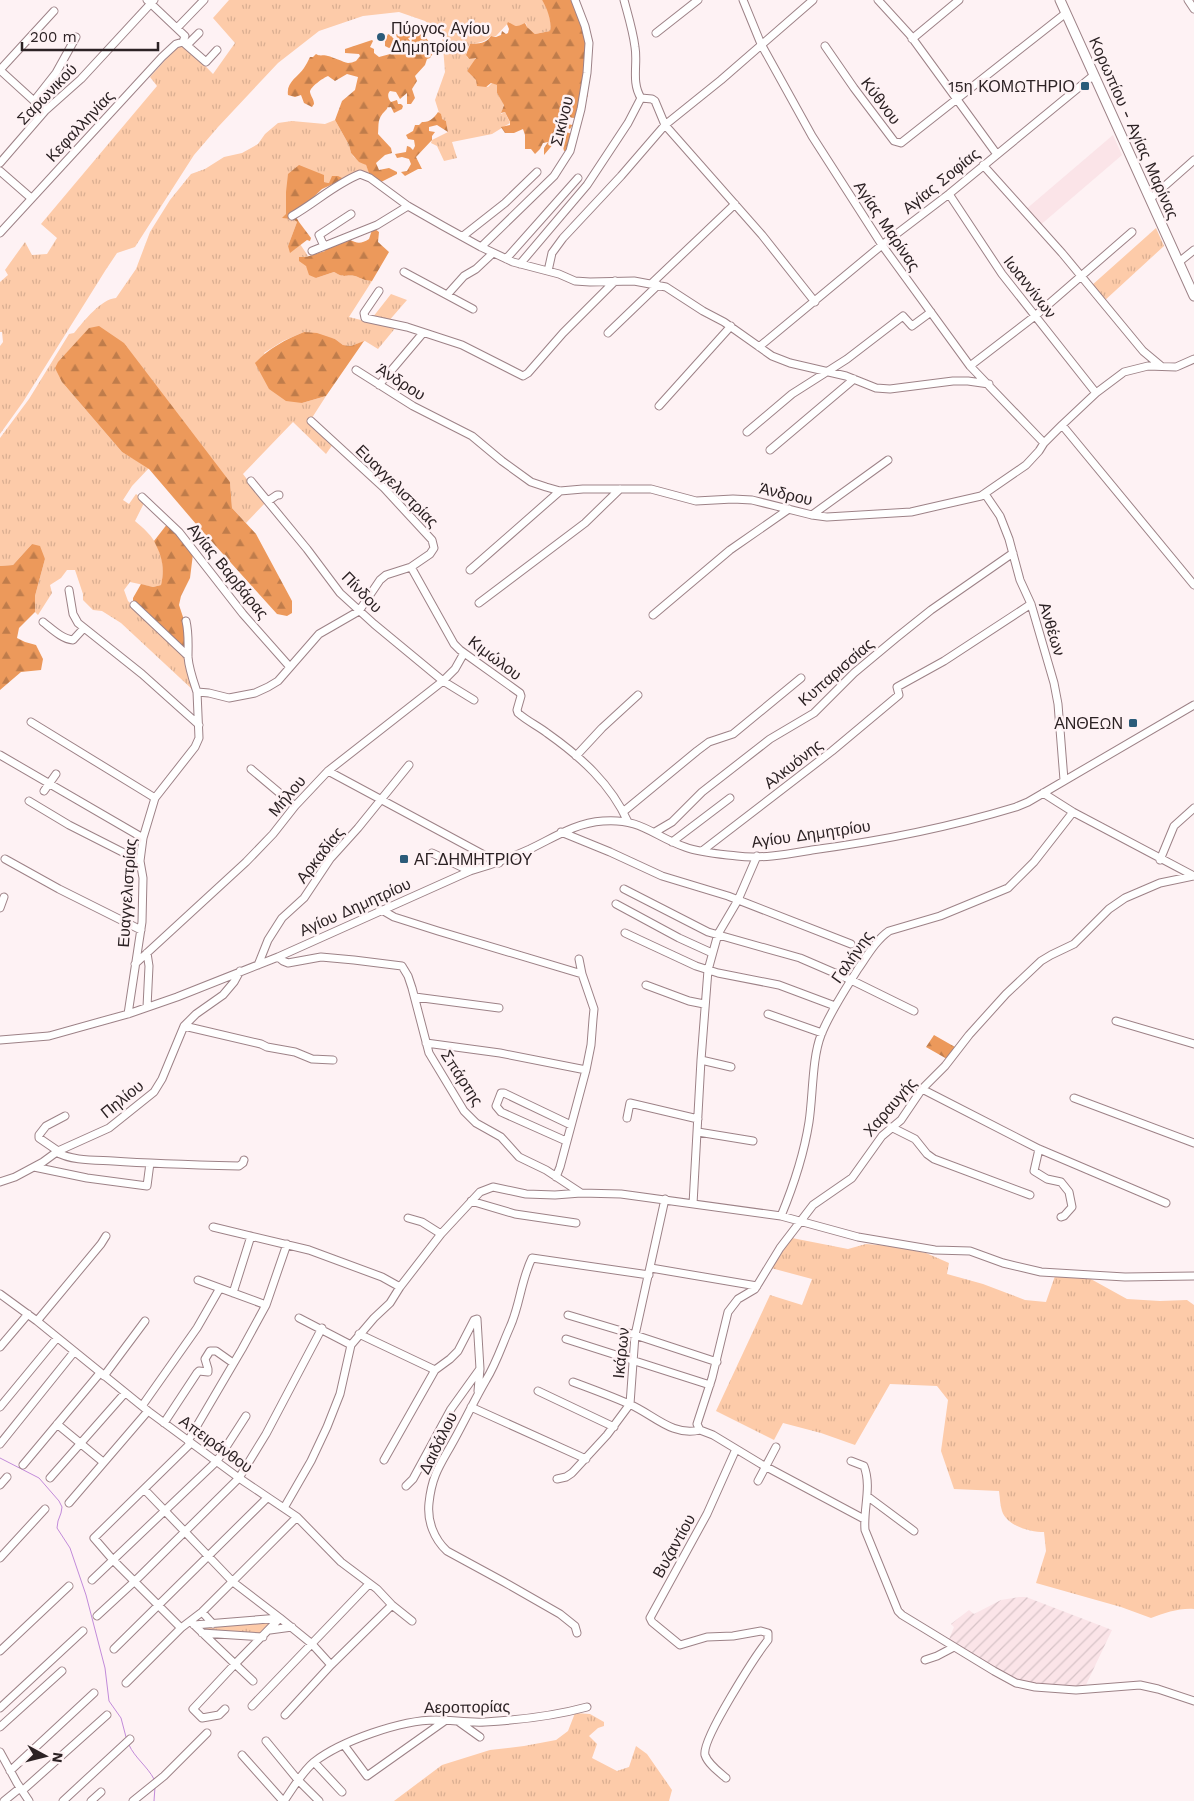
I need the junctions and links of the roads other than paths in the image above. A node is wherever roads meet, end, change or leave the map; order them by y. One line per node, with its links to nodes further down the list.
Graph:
1 (204, 0): 15 (street)
2 (574, 0): 50 (street, Σικίνου)
3 (624, 0): 26 (street)
4 (698, 0): 17 (street)
5 (743, 0): 21 (street, Αγίας Μαρίνας)
6 (812, 0): 21 (street)
7 (878, 0): 19 (street)
8 (959, 0): 19 (street)
9 (1060, 0): 14 (main road, Κορωπίου - Αγίας Μαρίνας)
10 (1188, 0): 12 (street)
11 (151, 1): 15 (street); 29 (street, Σαρωνικού)
12 (1194, 9)
13 (54, 11): 24 (street)
14 (1066, 13): 25 (main road, Κορωπίου - Αγίας Μαρίνας); 27 (street, Κύθνου)
15 (177, 28): 20 (street)
16 (199, 33): 20 (street, Κεφαλληνίας)
17 (656, 33)
18 (76, 37): 28 (street)
19 (912, 39): 27 (street)
20 (185, 43): 23 (street); 39 (street, Κεφαλληνίας)
21 (761, 44): 30 (street); 48 (street, Αγίας Μαρίνας)
22 (825, 46): 27 (street, Κύθνου)
23 (217, 50)
24 (0, 70): 28 (street)
25 (1094, 75): 31 (street, Αγίας Σοφίας); 40 (main road, Κορωπίου - Αγίας Μαρίνας)
26 (642, 98): 30 (street); 56 (street)
27 (956, 98): 31 (street)
28 (34, 101): 29 (street)
29 (45, 111): 33 (street, Σαρωνικού)
30 (665, 125): 41 (street); 57 (street)
31 (996, 153): 34 (street, Αγίας Σοφίας)
32 (1194, 160): 40 (street)
33 (0, 163)
34 (983, 164): 38 (street, Αγίας Σοφίας); 59 (street)
35 (0, 171): 39 (street)
36 (537, 172): 47 (street)
37 (578, 178): 54 (street)
38 (948, 194): 48 (street, Αγίας Σοφίας); 68 (street, Ιωαννίνων)
39 (31, 198): 46 (street, Κεφαλληνίας)
40 (1150, 199): 55 (main road, Κορωπίου - Αγίας Μαρίνας)
41 (735, 204): 61 (street); 65 (street)
42 (408, 206): 44 (street); 47 (street); 49 (street)
43 (352, 214): 49 (street)
44 (292, 216)
45 (1132, 232): 59 (street)
46 (0, 233)
47 (463, 236): 50 (street)
48 (882, 245): 65 (street, Αγίας Σοφίας); 67 (street, Αγίας Μαρίνας)
49 (324, 246): 52 (street)
50 (481, 247): 53 (street)
51 (1194, 250): 55 (street)
52 (312, 251)
53 (493, 253): 54 (street); 63 (street)
54 (506, 259): 56 (street)
55 (1179, 262): 64 (main road, Κορωπίου - Αγίας Μαρίνας)
56 (520, 264): 57 (street)
57 (548, 271): 60 (street)
58 (404, 272): 63 (street)
59 (1082, 276): 68 (street); 75 (street)
60 (615, 281): 61 (street); 70 (street)
61 (655, 284): 69 (street); 71 (street)
62 (379, 291): 70 (street)
63 (447, 295): 66 (street)
64 (1194, 296)
65 (815, 302): 72 (street, Αγίας Σοφίας)
66 (473, 308)
67 (931, 312): 74 (street, Αγίας Μαρίνας); 77 (street)
68 (1035, 316): 74 (street); 81 (street, Ιωαννίνων)
69 (731, 326): 72 (street); 82 (street)
70 (423, 333): 80 (street)
71 (608, 333)
72 (759, 347): 77 (street)
73 (1194, 359): 75 (street, Άνδρου)
74 (970, 366): 79 (street, Αγίας Μαρίνας)
75 (1161, 366): 81 (street, Άνδρου)
76 (356, 370): 80 (street, Άνδρου)
77 (825, 372): 78 (street); 85 (street)
78 (854, 379): 79 (street); 87 (street)
79 (990, 384): 86 (street, Αγίας Μαρίνας)
80 (379, 385): 91 (street, Άνδρου)
81 (1096, 393): 84 (street, Άνδρου)
82 (660, 406)
83 (311, 421): 99 (street, Ευαγγελιστρίας)
84 (1062, 425): 86 (street, Άνδρου); 101 (street)
85 (747, 432)
86 (1044, 443): 92 (street, Άνδρου)
87 (770, 450)
88 (888, 460): 97 (street)
89 (251, 481): 95 (street, Πίνδου)
90 (620, 489): 91 (street, Άνδρου); 96 (street, Άνδρου); 103 (street)
91 (560, 490): 100 (street)
92 (985, 494): 97 (street, Άνδρου); 98 (street, Ανθέων)
93 (279, 495): 95 (street)
94 (142, 496): 113 (street, Αγίας Βαρβάρας)
95 (268, 501): 106 (street, Πίνδου)
96 (789, 510): 97 (street, Άνδρου); 107 (street)
97 (812, 515)
98 (1014, 553): 104 (street, Ανθέων); 142 (street, Κυπαρισσίας)
99 (411, 567): 106 (street, Ευαγγελιστρίας); 111 (street, Κιμώλου)
100 (470, 570)
101 (1192, 580)
102 (69, 590): 110 (street)
103 (479, 603)
104 (1030, 604): 128 (street, Ανθέων); 145 (street, Αλκυόνης)
105 (134, 605): 112 (street)
106 (359, 610): 113 (street, Ευαγγελιστρίας); 115 (street, Πίνδου)
107 (653, 615)
108 (186, 621): 112 (street)
109 (43, 622): 110 (street)
110 (84, 628): 121 (street)
111 (464, 653): 115 (street, Μήλου); 123 (street, Κιμώλου)
112 (188, 656): 116 (street)
113 (289, 666): 116 (street, Ευαγγελιστρίας)
114 (802, 678): 138 (street)
115 (443, 681): 118 (street, Πίνδου); 126 (street, Μήλου)
116 (197, 692): 121 (street, Ευαγγελιστρίας)
117 (638, 695): 123 (street)
118 (474, 700)
119 (1194, 705): 128 (street, Αγίου Δημητρίου)
120 (31, 722): 132 (street)
121 (199, 725): 132 (street, Ευαγγελιστρίας)
122 (0, 755): 129 (street)
123 (576, 756): 138 (street, Κιμώλου)
124 (409, 765): 134 (street, Αρκαδίας)
125 (250, 769): 136 (street)
126 (328, 771): 134 (street); 136 (street, Μήλου)
127 (56, 774): 129 (street)
128 (1064, 780): 131 (street, Αγίου Δημητρίου)
129 (49, 783): 130 (street); 143 (street)
130 (44, 792)
131 (1043, 793): 139 (street); 147 (street, Αγίου Δημητρίου)
132 (155, 798): 143 (street, Ευαγγελιστρίας)
133 (730, 798): 144 (street)
134 (381, 800): 151 (street); 169 (street, Αρκαδίας)
135 (30, 801): 150 (street)
136 (295, 806): 164 (street, Μήλου)
137 (1194, 808): 149 (street)
138 (623, 812): 140 (street, Κιμώλου)
139 (1073, 812): 149 (street); 173 (street, Γαλήνης)
140 (628, 822): 141 (street, Αγίου Δημητρίου); 142 (street, Αγίου Δημητρίου)
141 (561, 832): 151 (street, Αγίου Δημητρίου); 156 (street)
142 (655, 832): 144 (street, Αγίου Δημητρίου)
143 (143, 838): 150 (street, Ευαγγελιστρίας)
144 (672, 842): 145 (street, Αγίου Δημητρίου)
145 (702, 851): 147 (street, Αγίου Δημητρίου)
146 (432, 853): 152 (street)
147 (757, 856): 156 (street)
148 (4, 859): 160 (street)
149 (1160, 860): 153 (street)
150 (140, 861): 160 (street, Ευαγγελιστρίας)
151 (498, 863): 152 (street, Αγίου Δημητρίου)
152 (470, 871): 159 (street, Αγίου Δημητρίου)
153 (1194, 876): 193 (street, Χαραυγής)
154 (624, 889): 162 (street)
155 (4, 897): 158 (street)
156 (738, 900): 162 (street); 163 (street)
157 (616, 904): 165 (street)
158 (0, 908)
159 (382, 910): 166 (street, Αγίου Δημητρίου); 172 (street)
160 (141, 930): 168 (street, Ευαγγελιστρίας)
161 (625, 933): 170 (street)
162 (718, 934): 165 (street); 173 (street)
163 (851, 944)
164 (147, 953): 168 (street, Μήλου); 178 (street)
165 (712, 953): 170 (street)
166 (278, 957): 169 (street, Αγίου Δημητρίου); 175 (street, Σπάρτης)
167 (580, 959): 172 (street)
168 (135, 964): 181 (street, Ευαγγελιστρίας)
169 (258, 965): 171 (street, Αγίου Δημητρίου)
170 (708, 970): 176 (street); 177 (street)
171 (240, 971): 178 (street, Αγίου Δημητρίου); 184 (street, Πηλίου)
172 (582, 974): 192 (street)
173 (851, 980): 177 (street, Γαλήνης); 180 (street)
174 (646, 985): 176 (street)
175 (415, 997): 179 (street); 187 (street, Σπάρτης)
176 (704, 1004): 190 (street)
177 (836, 1006): 185 (street, Γαλήνης)
178 (147, 1007): 181 (street, Αγίου Δημητρίου)
179 (499, 1008)
180 (914, 1011)
181 (128, 1014): 186 (street, Αγίου Δημητρίου)
182 (768, 1014): 185 (street)
183 (1116, 1021): 188 (street)
184 (184, 1026): 189 (street); 205 (street, Πηλίου)
185 (822, 1033): 217 (street, Γαλήνης)
186 (0, 1040)
187 (426, 1043): 192 (street); 209 (street, Σπάρτης)
188 (1194, 1044)
189 (333, 1060)
190 (701, 1060): 191 (street); 197 (street)
191 (731, 1068)
192 (586, 1070): 198 (street)
193 (922, 1090): 199 (street, Χαραυγής); 204 (street)
194 (1074, 1098): 203 (street)
195 (65, 1116): 205 (street)
196 (627, 1118): 197 (street)
197 (698, 1119): 200 (street)
198 (571, 1126): 202 (street); 202 (street)
199 (891, 1127): 212 (street); 220 (street, Χαραυγής)
200 (698, 1132): 201 (street); 216 (street)
201 (753, 1141)
202 (566, 1142): 209 (street)
203 (1194, 1143)
204 (1039, 1149): 215 (street); 218 (street)
205 (57, 1151): 207 (street); 208 (street, Πηλίου)
206 (244, 1160): 207 (street)
207 (150, 1163): 208 (street)
208 (34, 1167): 210 (street, Πηλίου)
209 (556, 1177): 211 (street, Σπάρτης)
210 (0, 1182)
211 (580, 1192): 213 (street); 214 (street)
212 (1030, 1194)
213 (665, 1200): 216 (street); 227 (street, Ικάρων)
214 (471, 1201): 221 (street); 223 (street)
215 (1166, 1203)
216 (693, 1204): 217 (street)
217 (781, 1216): 220 (street)
218 (1061, 1217)
219 (408, 1218): 223 (street)
220 (800, 1221): 228 (street); 230 (street, Χαραυγής)
221 (576, 1223)
222 (213, 1227): 225 (street)
223 (441, 1234): 231 (street)
224 (106, 1236): 239 (street)
225 (251, 1236): 226 (street); 233 (street)
226 (287, 1244): 231 (street); 235 (street)
227 (650, 1272): 230 (street); 243 (street, Ικάρων); 259 (street, Δαιδάλου)
228 (1194, 1276)
229 (198, 1280): 232 (street)
230 (757, 1286): 250 (street, Χαραυγής)
231 (400, 1287): 242 (street)
232 (220, 1288): 233 (street); 263 (street)
233 (233, 1293): 235 (street)
234 (0, 1294): 236 (street, Απειράνθου)
235 (266, 1305): 251 (street)
236 (28, 1314): 239 (street, Απειράνθου); 247 (street)
237 (568, 1315): 243 (street)
238 (299, 1318): 241 (street)
239 (37, 1321): 244 (street, Απειράνθου)
240 (145, 1321): 254 (street)
241 (322, 1328): 246 (street); 283 (street)
242 (359, 1334): 246 (street); 253 (street)
243 (635, 1335): 249 (street, Ικάρων); 250 (street)
244 (57, 1338): 248 (street, Απειράνθου); 261 (street)
245 (566, 1339): 249 (street)
246 (352, 1344): 292 (street)
247 (0, 1347)
248 (74, 1352): 254 (street, Απειράνθου); 270 (street)
249 (633, 1359): 256 (street); 260 (street, Ικάρων)
250 (716, 1362): 256 (street, Χαραυγής)
251 (234, 1363): 265 (street); 269 (street)
252 (480, 1369): 253 (street); 259 (street); 287 (street)
253 (435, 1370): 275 (street)
254 (102, 1375): 258 (street, Απειράνθου); 266 (street)
255 (574, 1382): 260 (street)
256 (710, 1385): 268 (street, Χαραυγής)
257 (538, 1390): 267 (street)
258 (125, 1393): 263 (street, Απειράνθου); 271 (street)
259 (477, 1394): 262 (street, Δαιδάλου)
260 (630, 1404): 267 (street); 268 (street)
261 (0, 1407)
262 (471, 1407): 274 (street); 322 (street, Δαιδάλου)
263 (145, 1409): 265 (street, Απειράνθου); 277 (street)
264 (246, 1416): 276 (street)
265 (164, 1423): 269 (street, Απειράνθου)
266 (57, 1424): 271 (street); 279 (street)
267 (614, 1426): 274 (street)
268 (700, 1430): 273 (street)
269 (189, 1442): 276 (street, Απειράνθου); 288 (street)
270 (0, 1444)
271 (80, 1444): 277 (street); 282 (street)
272 (776, 1447): 280 (street)
273 (736, 1449): 280 (street); 356 (street, Βυζαντίου)
274 (586, 1459): 284 (street)
275 (384, 1460)
276 (217, 1461): 283 (street, Απειράνθου); 294 (street)
277 (103, 1462): 291 (street)
278 (851, 1462): 289 (street)
279 (23, 1465)
280 (766, 1467): 285 (street); 296 (street)
281 (7, 1477): 286 (street)
282 (50, 1478)
283 (239, 1478): 290 (street, Απειράνθου); 298 (street)
284 (557, 1479)
285 (758, 1481)
286 (0, 1485)
287 (406, 1486)
288 (144, 1489): 294 (street); 301 (street)
289 (867, 1496): 296 (street); 297 (street)
290 (267, 1498): 292 (street, Απειράνθου); 299 (street)
291 (69, 1502)
292 (284, 1508): 295 (street, Απειράνθου)
293 (45, 1509): 300 (street)
294 (165, 1511): 298 (street); 301 (street)
295 (297, 1517): 304 (street); 305 (street, Απειράνθου)
296 (864, 1519): 327 (street)
297 (914, 1530)
298 (186, 1531): 299 (street); 303 (street)
299 (209, 1556): 304 (street); 308 (street)
300 (0, 1558)
301 (113, 1560): 302 (street); 303 (street)
302 (92, 1580)
303 (135, 1581): 308 (street); 311 (street)
304 (233, 1582): 309 (street); 310 (street)
305 (369, 1584): 307 (street, Απειράνθου); 326 (street)
306 (69, 1586): 329 (street)
307 (392, 1604): 314 (street, Απειράνθου); 332 (street)
308 (158, 1605): 318 (street); 328 (street)
309 (270, 1610): 312 (street); 313 (street)
310 (202, 1612): 315 (street); 316 (street)
311 (97, 1616)
312 (280, 1618): 313 (street); 317 (street); 319 (street)
313 (264, 1619): 316 (street)
314 (412, 1621)
315 (192, 1624): 316 (street); 318 (street); 321 (street)
316 (213, 1624)
317 (292, 1627): 319 (street); 326 (street)
318 (182, 1628): 335 (street)
319 (270, 1630): 324 (street)
320 (83, 1631): 340 (street)
321 (202, 1633): 323 (street); 325 (street)
322 (577, 1633)
323 (221, 1634): 324 (street); 325 (street)
324 (263, 1637): 331 (street)
325 (213, 1643): 331 (street)
326 (312, 1644): 332 (street); 338 (street)
327 (954, 1647): 330 (street); 337 (street)
328 (114, 1649)
329 (0, 1651)
330 (925, 1660)
331 (235, 1664): 334 (street); 341 (street)
332 (331, 1665): 343 (street)
333 (62, 1671): 346 (street)
334 (253, 1681)
335 (126, 1683)
336 (94, 1693): 355 (street)
337 (1194, 1701)
338 (252, 1706)
339 (587, 1707): 345 (street, Αεροπορίας)
340 (0, 1708)
341 (225, 1709)
342 (107, 1715): 358 (street)
343 (285, 1715)
344 (446, 1720): 345 (street, Αεροπορίας); 351 (street, Αεροπορίας); 351 (street)
345 (459, 1722): 348 (street)
346 (0, 1727)
347 (207, 1733): 365 (street)
348 (480, 1737)
349 (130, 1739): 363 (street)
350 (266, 1741): 357 (street)
351 (344, 1745): 354 (street, Αεροπορίας)
352 (0, 1752): 355 (street)
353 (242, 1755): 366 (street)
354 (314, 1762): 357 (street, Αεροπορίας); 360 (street)
355 (10, 1771): 358 (street)
356 (726, 1778)
357 (298, 1780): 366 (street, Αεροπορίας); 367 (street)
358 (21, 1790): 361 (street); 362 (street)
359 (101, 1792): 364 (street)
360 (342, 1792)
361 (28, 1800)
362 (4, 1801)
363 (63, 1801)
364 (91, 1801)
365 (133, 1801)
366 (284, 1801)
367 (319, 1801)

